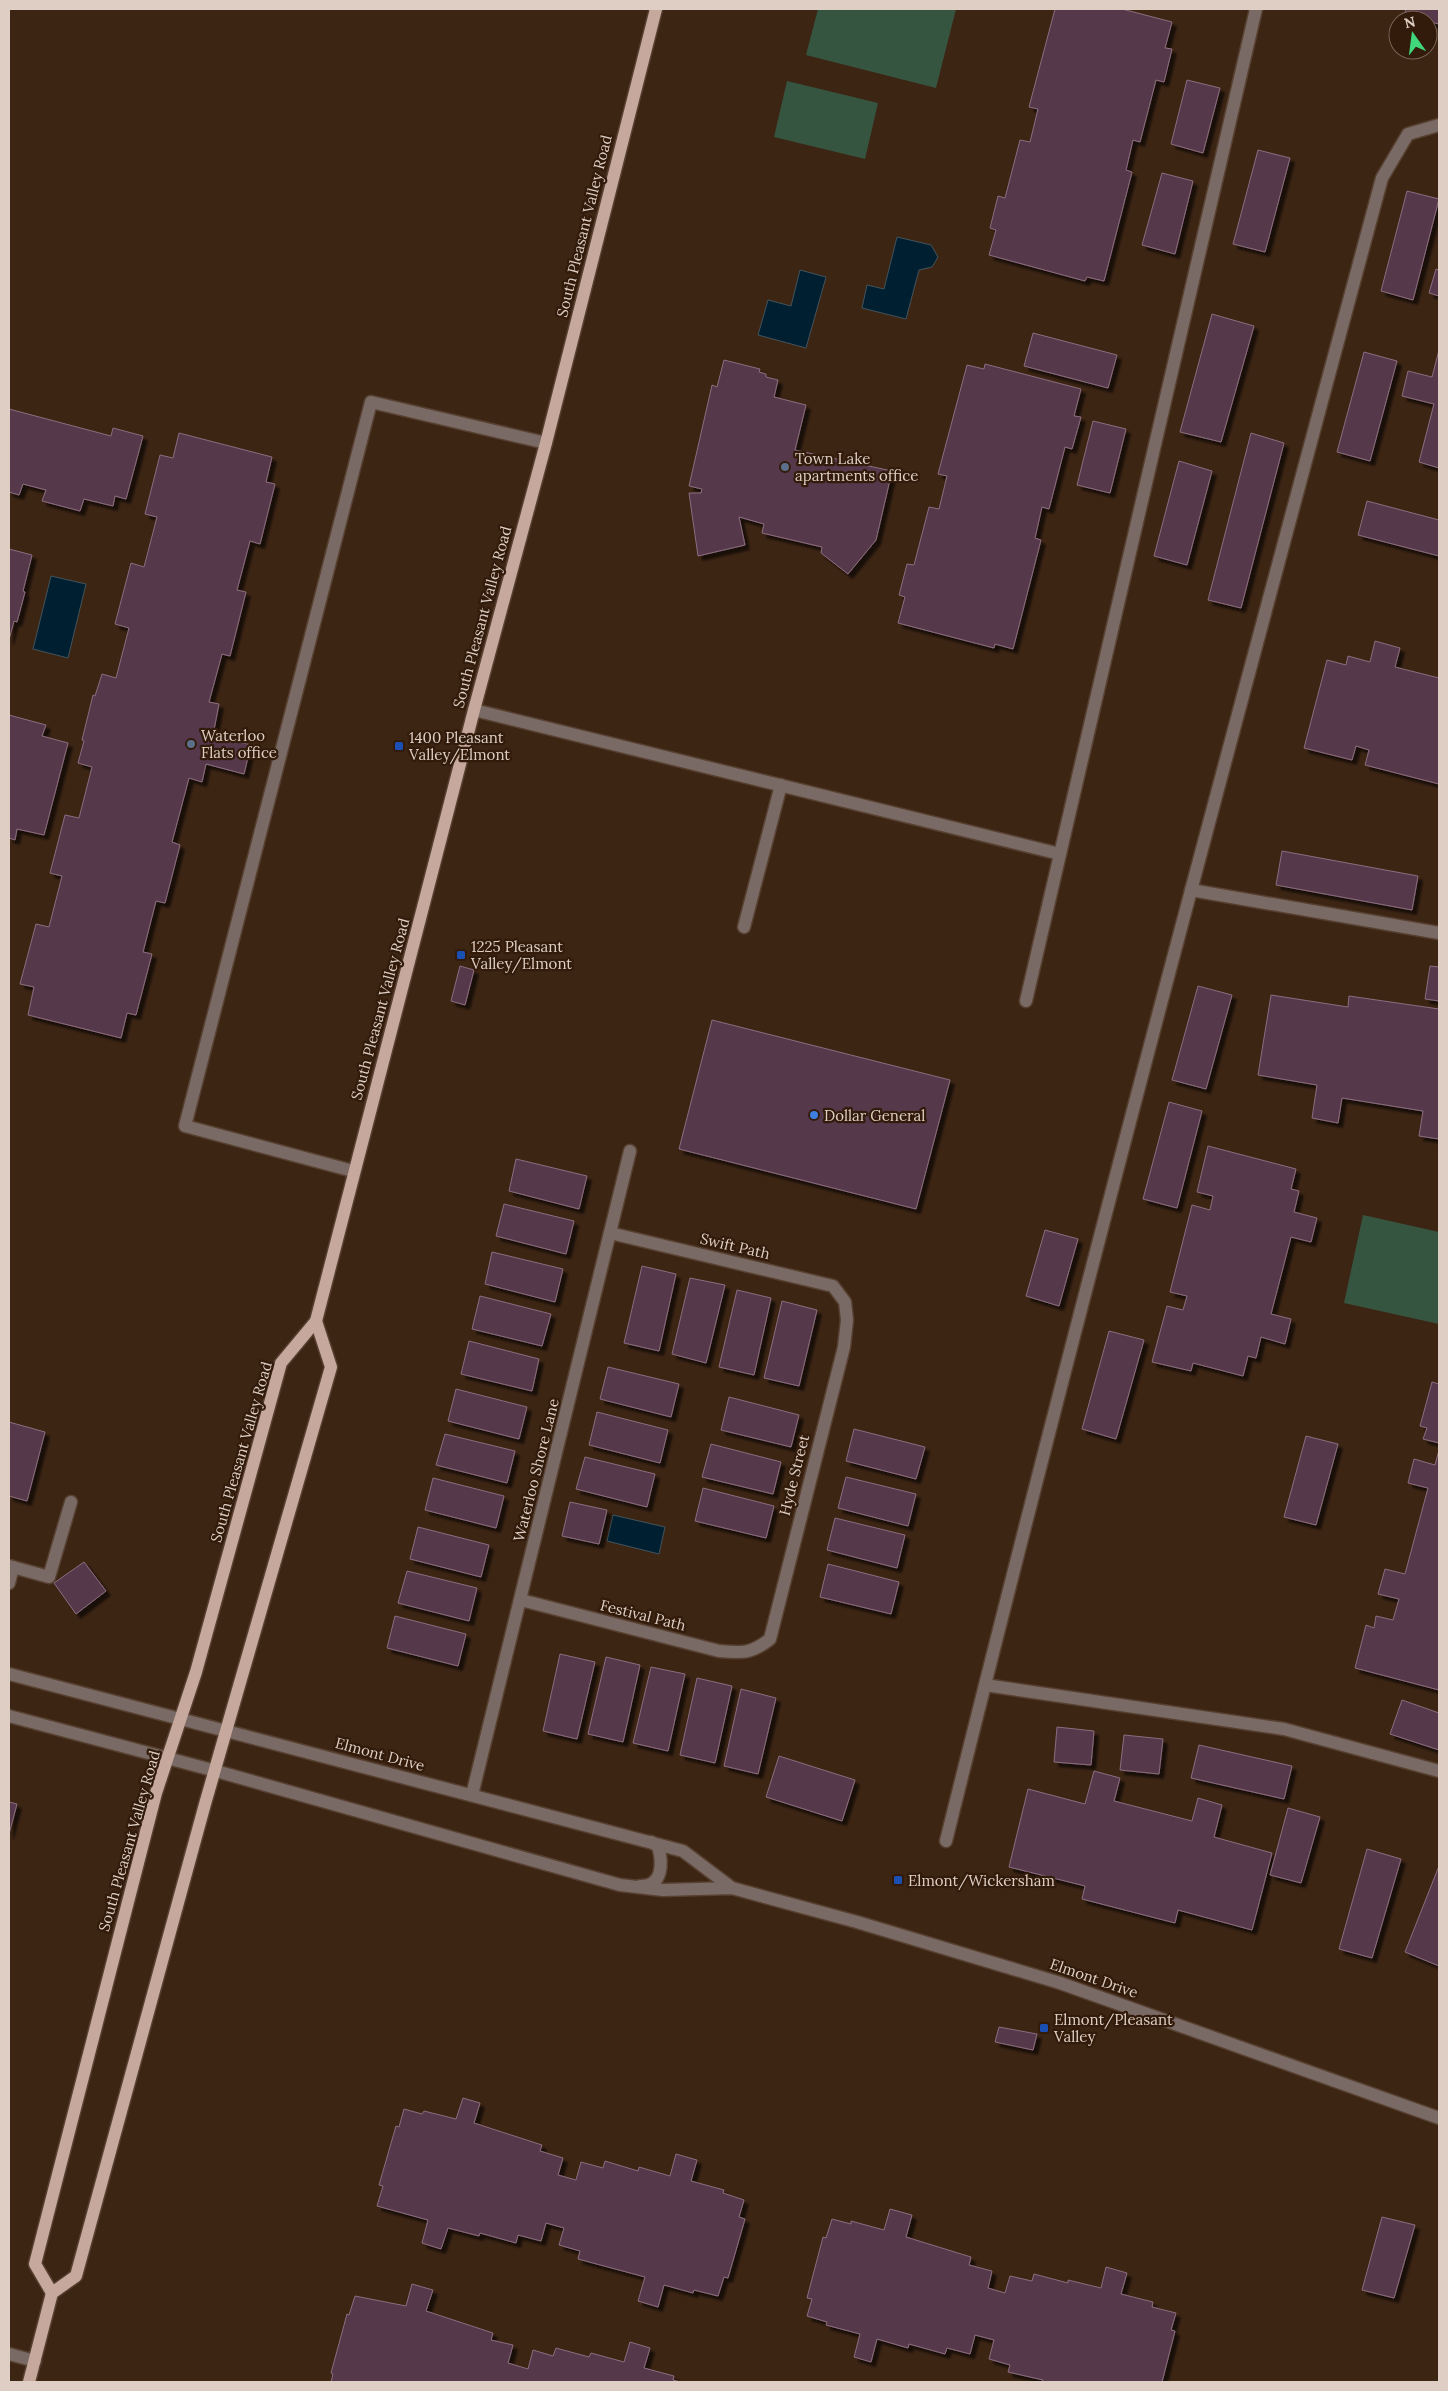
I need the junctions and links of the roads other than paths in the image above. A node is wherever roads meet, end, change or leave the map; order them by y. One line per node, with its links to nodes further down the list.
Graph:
1 (656, 9): 4 (main road, South Pleasant Valley Road)
2 (1256, 9): 7 (street)
3 (1439, 125): 8 (street)
4 (546, 443): 5 (main road, South Pleasant Valley Road); 13 (street)
5 (474, 710): 6 (street); 13 (main road, South Pleasant Valley Road)
6 (781, 785): 7 (street); 9 (street)
7 (1060, 854): 11 (street)
8 (1191, 890): 10 (street); 23 (street)
9 (744, 927)
10 (1439, 933)
11 (1026, 1001)
12 (630, 1152): 14 (street, Waterloo Shore Lane)
13 (354, 1171): 16 (main road, South Pleasant Valley Road)
14 (610, 1233): 15 (street, Swift Path); 20 (street, Waterloo Shore Lane)
15 (845, 1302): 21 (street, Hyde Street)
16 (316, 1321): 25 (main road, South Pleasant Valley Road); 26 (main road)
17 (71, 1502): 18 (street)
18 (11, 1566): 19 (street)
19 (9, 1583)
20 (521, 1600): 21 (street, Festival Path); 30 (street, Waterloo Shore Lane)
21 (757, 1649)
22 (9, 1674): 25 (street, Elmont Drive)
23 (985, 1685): 29 (street); 32 (street)
24 (9, 1716): 27 (street, Elmont Drive)
25 (183, 1718): 26 (street, Elmont Drive); 27 (main road, South Pleasant Valley Road)
26 (226, 1731): 28 (main road); 30 (street, Elmont Drive)
27 (168, 1759): 28 (street, Elmont Drive); 36 (main road, South Pleasant Valley Road)
28 (216, 1771): 33 (street, Elmont Drive); 36 (main road)
29 (1439, 1771)
30 (472, 1795): 31 (street, Elmont Drive)
31 (650, 1841): 33 (street); 34 (street, Elmont Drive)
32 (946, 1841)
33 (620, 1885): 34 (street, Elmont Drive)
34 (732, 1888): 35 (street, Elmont Drive)
35 (1439, 2118)
36 (52, 2293): 38 (main road)
37 (9, 2354): 38 (street)
38 (35, 2362): 39 (main road)
39 (29, 2382)

